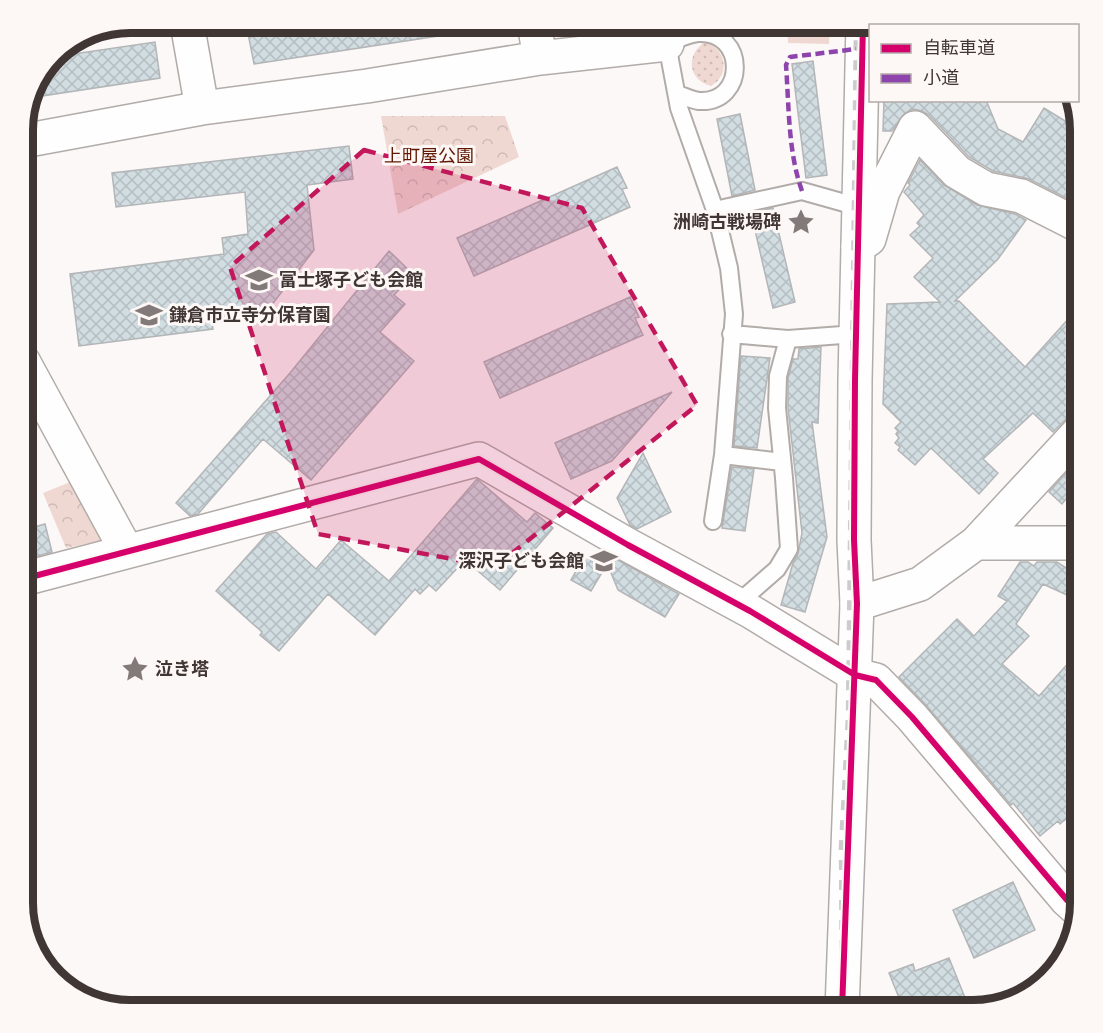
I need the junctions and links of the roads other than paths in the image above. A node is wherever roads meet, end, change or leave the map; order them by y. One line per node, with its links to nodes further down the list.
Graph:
1 (189, 33): 7 (street)
2 (536, 33): 5 (street)
3 (863, 33): 9 (street)
4 (667, 44): 5 (street); 6 (lane); 6 (lane)
5 (540, 58): 7 (street)
6 (677, 94): 10 (lane)
7 (202, 108): 8 (street)
8 (33, 139)
9 (858, 207): 10 (lane); 12 (street)
10 (715, 210): 13 (lane)
11 (1070, 221): 12 (street)
12 (858, 246): 14 (street)
13 (731, 334): 15 (lane); 18 (lane)
14 (856, 334): 15 (lane); 26 (street)
15 (788, 339): 19 (lane)
16 (33, 379): 23 (street)
17 (1070, 442): 21 (street)
18 (723, 455): 19 (lane); 20 (lane)
19 (782, 462): 25 (lane)
20 (713, 520)
21 (976, 543): 22 (street); 26 (street)
22 (1070, 543)
23 (126, 550): 24 (street); 25 (street)
24 (33, 576)
25 (737, 604): 27 (street)
26 (857, 604): 27 (street)
27 (855, 675): 28 (street); 29 (street)
28 (1070, 903)
29 (842, 1000)

